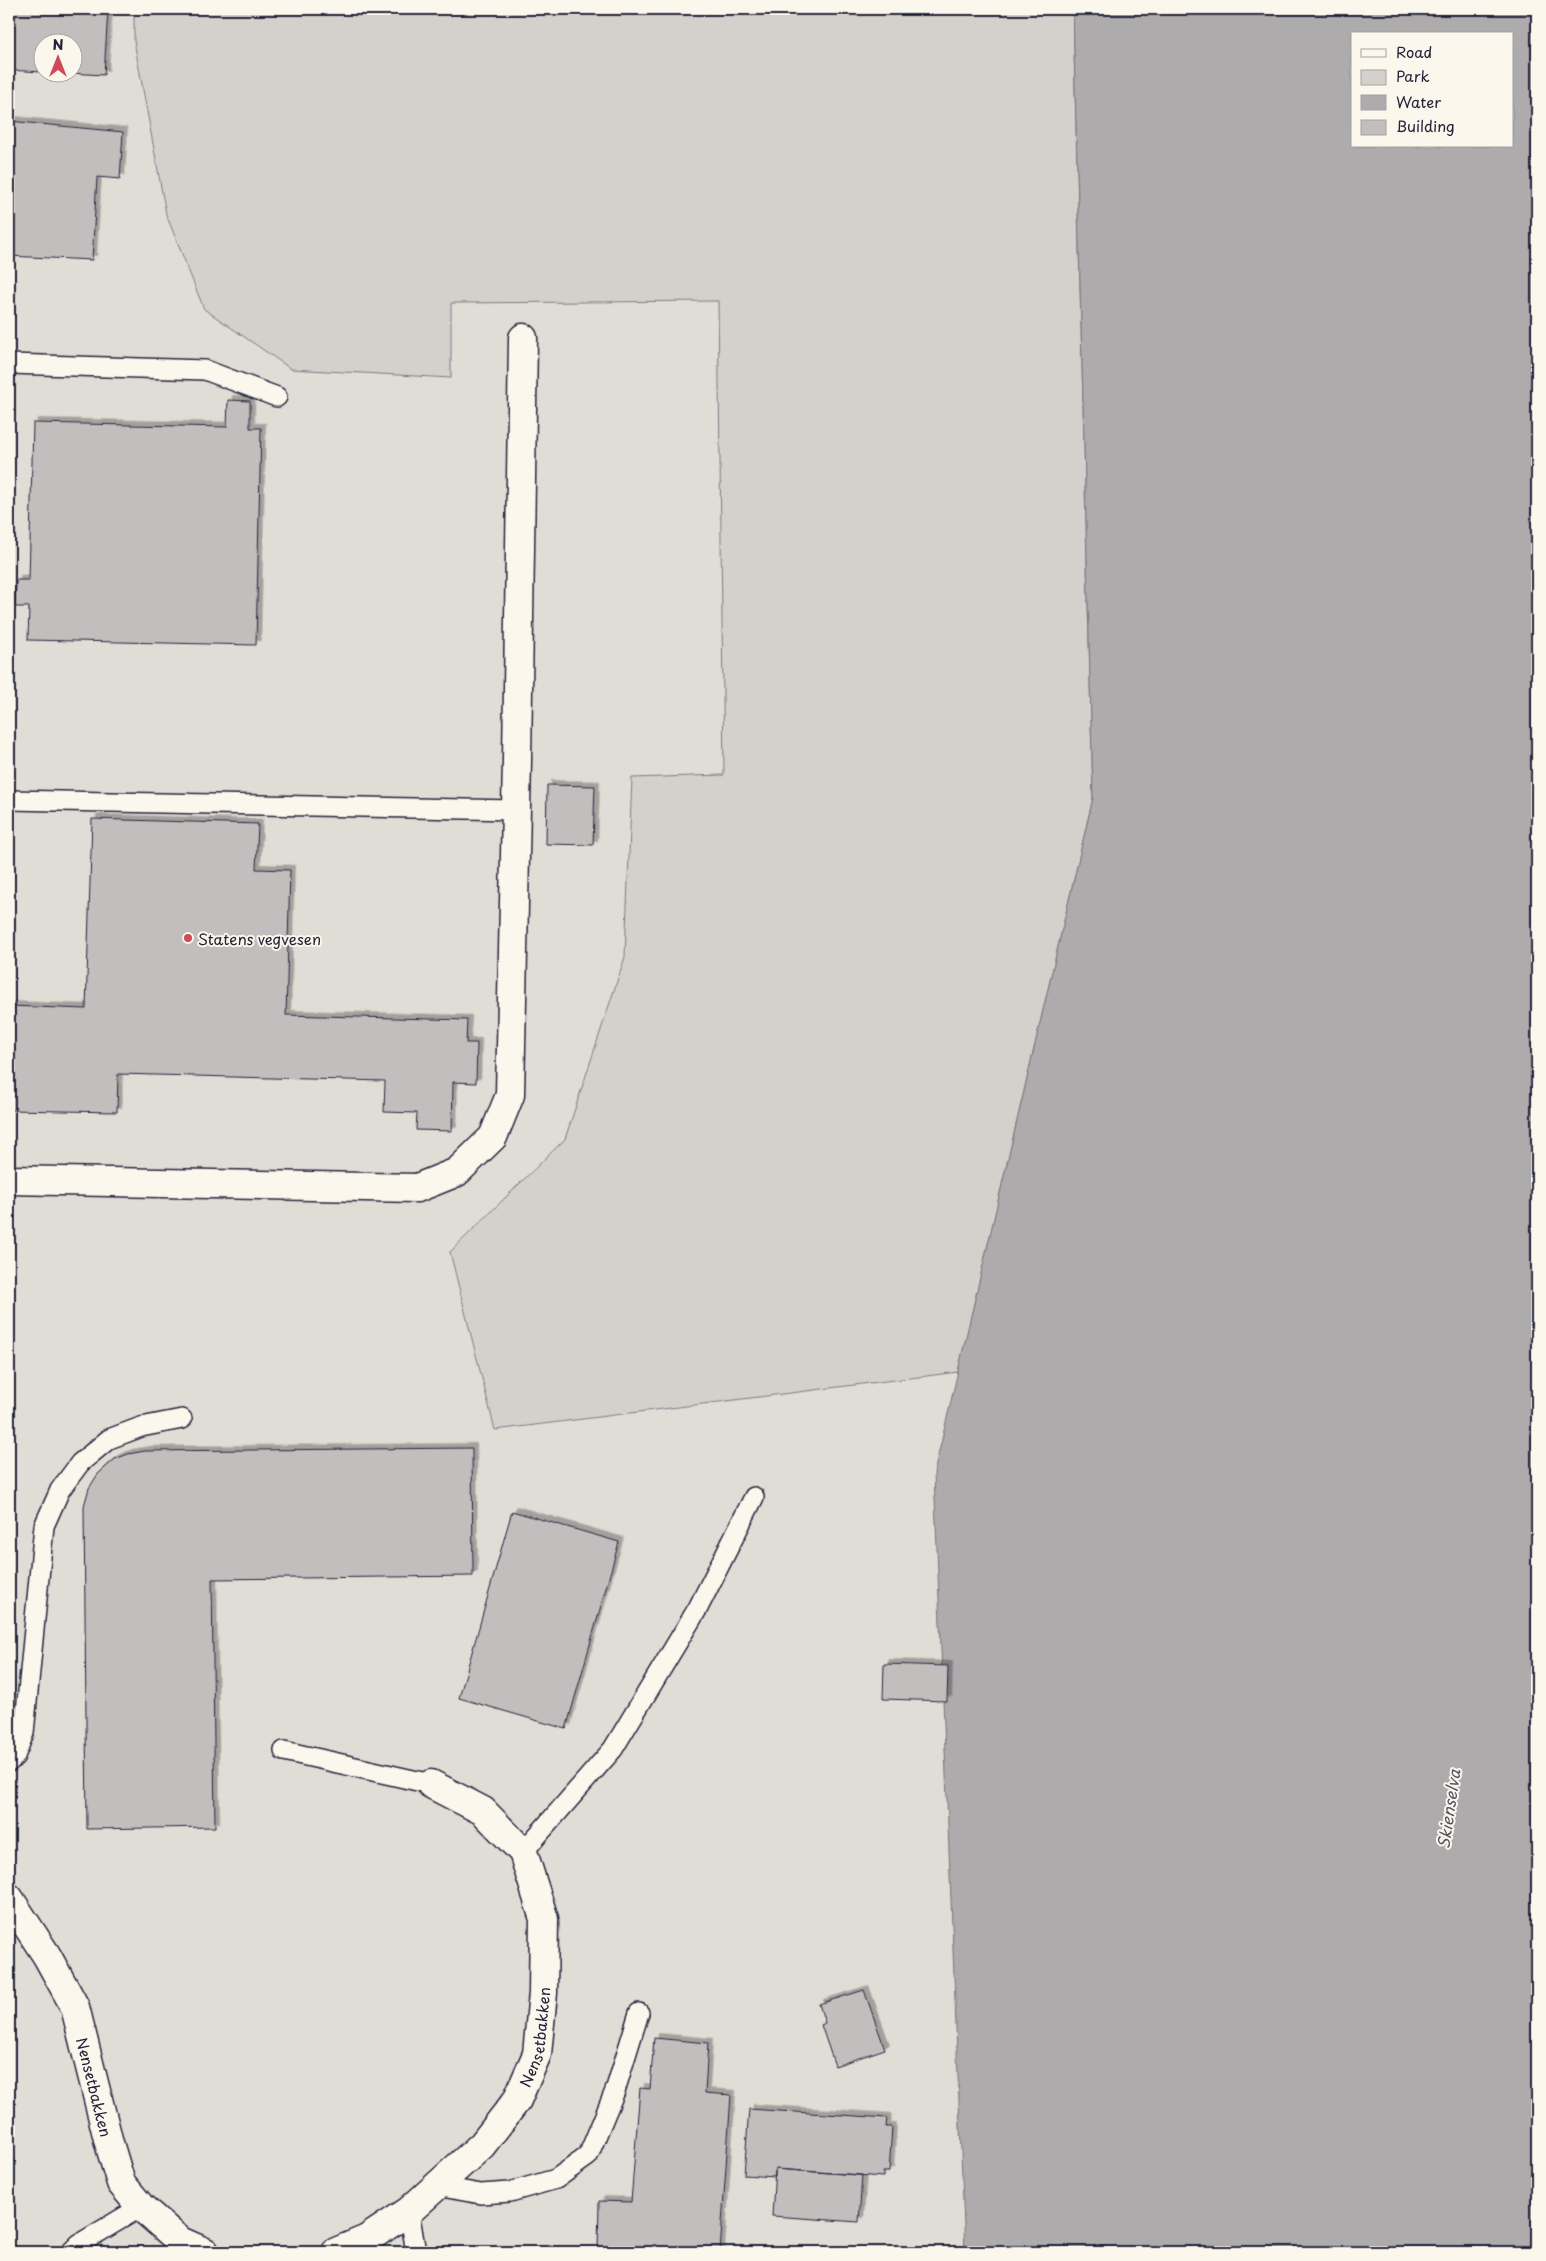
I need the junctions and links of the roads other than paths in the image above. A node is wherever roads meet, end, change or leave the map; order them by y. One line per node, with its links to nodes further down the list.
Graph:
1 (523, 338): 5 (street)
2 (9, 364): 3 (lane)
3 (277, 397)
4 (9, 800): 5 (lane)
5 (516, 810): 6 (street)
6 (9, 1180)
7 (182, 1419): 10 (lane)
8 (754, 1497): 12 (lane)
9 (284, 1751): 11 (lane)
10 (9, 1762)
11 (431, 1784): 12 (street, Nensetbakken)
12 (523, 1852): 15 (street, Nensetbakken)
13 (9, 1898): 16 (street, Nensetbakken)
14 (639, 2013): 15 (lane)
15 (436, 2186): 17 (street, Nensetbakken)
16 (141, 2207): 18 (lane); 19 (street, Nensetbakken)
17 (409, 2211): 20 (street, Nensetbakken); 21 (lane)
18 (71, 2252)
19 (205, 2252)
20 (336, 2252)
21 (416, 2252)

